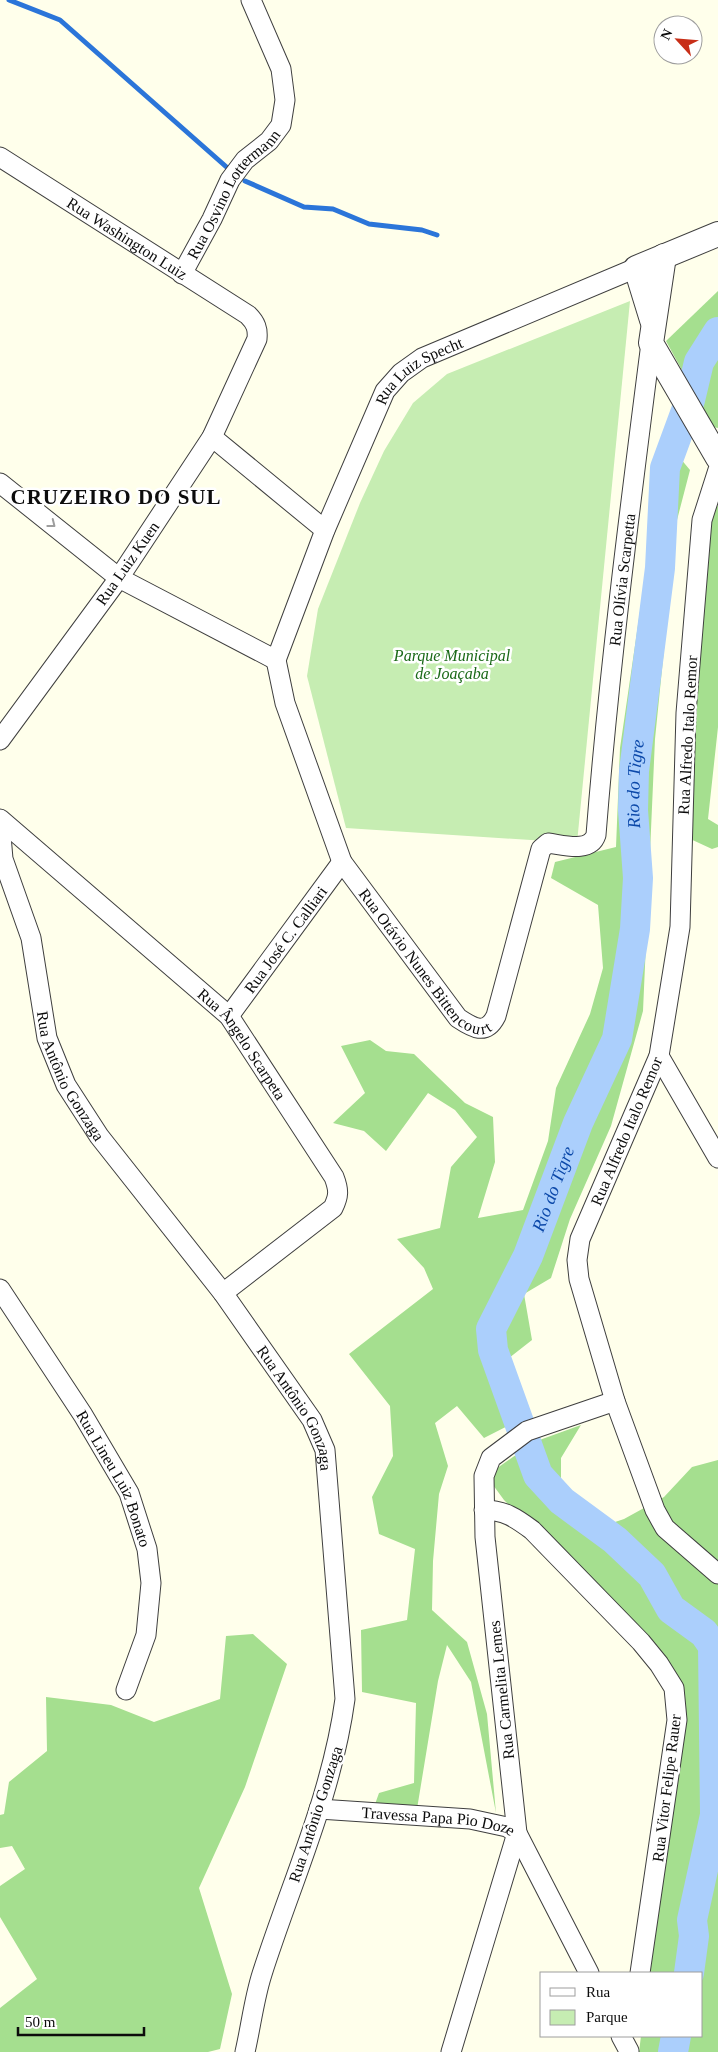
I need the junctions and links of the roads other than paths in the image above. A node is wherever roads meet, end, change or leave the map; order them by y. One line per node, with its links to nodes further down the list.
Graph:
1 (251, 0): 6 (street, Rua Osvino Lottermann)
2 (0, 157): 6 (street, Rua Washington Luiz)
3 (718, 234): 4 (street, Rua Luiz Specht)
4 (664, 256): 5 (street, Rua Luiz Specht); 8 (street, Rua Olívia Scarpetta)
5 (636, 268): 8 (street, Rua Olívia Scarpetta); 13 (street, Rua Luiz Specht)
6 (182, 274): 7 (street, Rua Washington Luiz)
7 (254, 321): 9 (street, Rua Luiz Kuen)
8 (652, 334): 10 (street); 19 (street, Rua Olívia Scarpetta)
9 (212, 437): 13 (street); 14 (street, Rua Luiz Kuen)
10 (712, 448)
11 (718, 470): 23 (street, Rua Alfredo Italo Remor)
12 (0, 483): 14 (street, one-way to 14)
13 (325, 530): 15 (street, Rua Luiz Specht)
14 (119, 578): 15 (street); 16 (street, Rua Luiz Kuen)
15 (276, 660): 20 (street, Rua Otávio Nunes Bittencourt)
16 (0, 740)
17 (0, 819): 22 (street, Rua Ângelo Scarpeta)
18 (0, 824): 21 (street, Rua Antônio Gonzaga)
19 (596, 835): 20 (street, Rua Otávio Nunes Bittencourt)
20 (342, 862): 22 (street, Rua José C. Calliari)
21 (1, 864): 26 (street, Rua Antônio Gonzaga)
22 (229, 1016): 26 (street, Rua Ângelo Scarpeta)
23 (659, 1056): 24 (street); 27 (street, Rua Alfredo Italo Remor)
24 (718, 1158)
25 (0, 1289): 30 (street, Rua Lineu Luiz Bonato)
26 (223, 1293): 31 (street, Rua Antônio Gonzaga)
27 (615, 1401): 28 (street, Rua Carmelita Lemes); 29 (street, Rua Alfredo Italo Remor)
28 (484, 1510): 32 (street, Rua Carmelita Lemes); 34 (street, Rua Vitor Felipe Rauer)
29 (718, 1574)
30 (126, 1690)
31 (319, 1809): 32 (street, Travessa Papa Pio Doze); 35 (street, Rua Antônio Gonzaga)
32 (517, 1833): 33 (street, Travessa Papa Pio Doze); 36 (street, Rua Carmelita Lemes)
33 (588, 1972)
34 (640, 1972)
35 (245, 2052)
36 (451, 2052)

